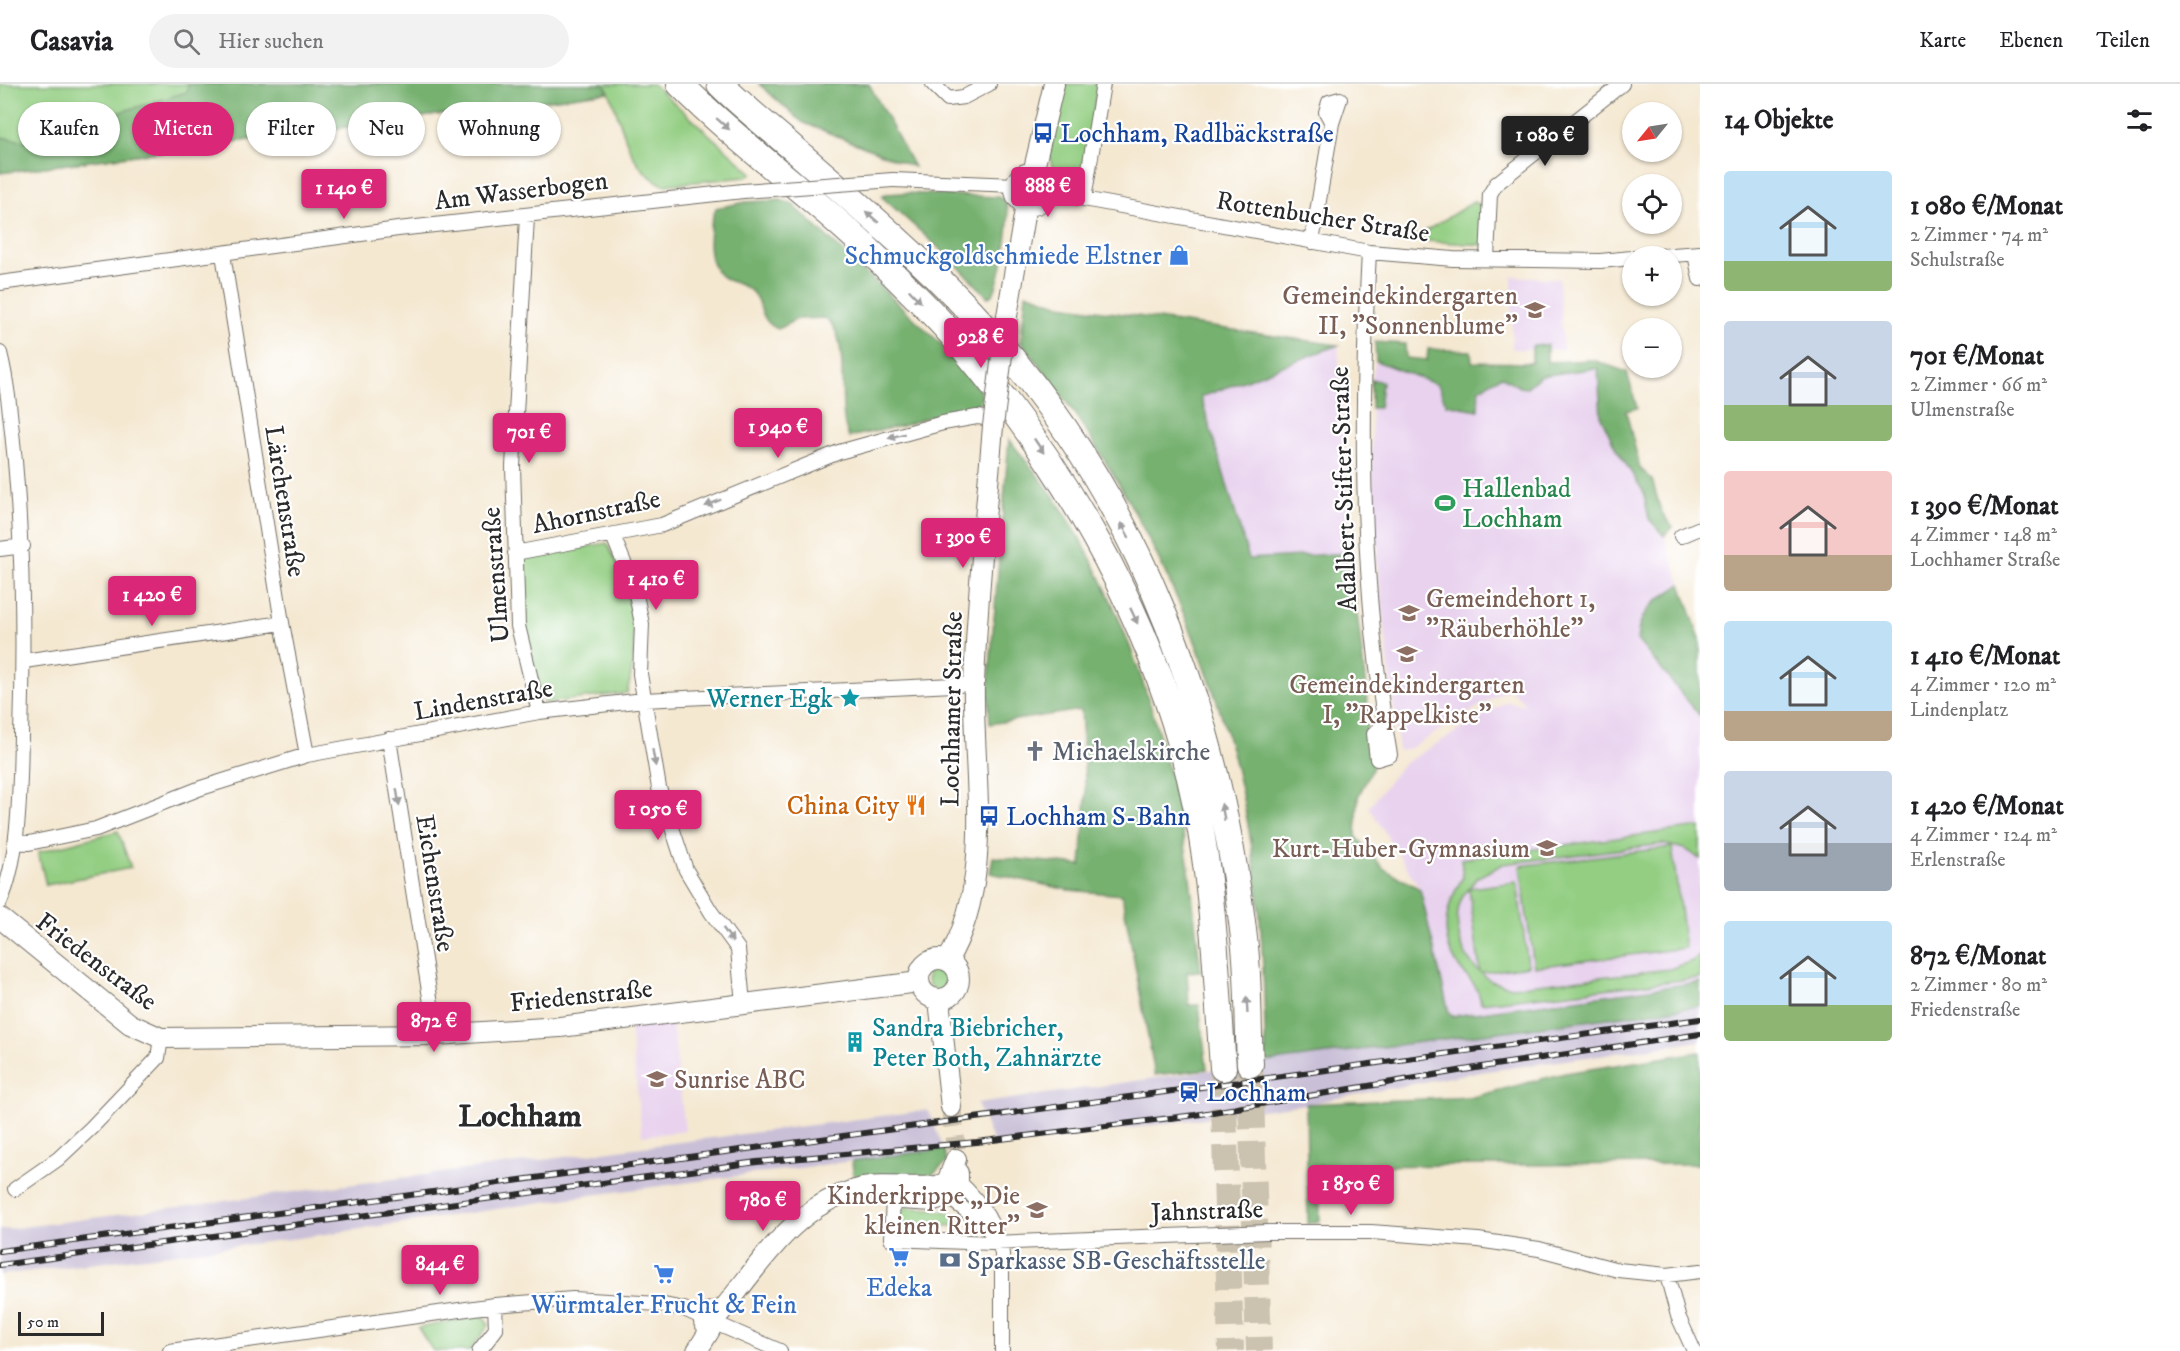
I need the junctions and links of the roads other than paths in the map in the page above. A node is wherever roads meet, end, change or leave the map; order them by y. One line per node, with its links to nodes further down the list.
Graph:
1 (680, 84): 50 (highway, one-way to 50)
2 (720, 84): 49 (highway, one-way to 2)
3 (933, 84): 4 (street)
4 (989, 84)
5 (1054, 84): 9 (street)
6 (1103, 84): 12 (street)
7 (1622, 84): 21 (street)
8 (1332, 123): 15 (street)
9 (1033, 173): 10 (street); 11 (street)
10 (1015, 185): 13 (street); 14 (street, Am Wasserbogen, bridge)
11 (1046, 192): 12 (street, Rottenbucher Straße); 13 (street)
12 (1084, 199): 15 (street, Rottenbucher Straße)
13 (1026, 204): 25 (street, Lochhamer Straße, bridge)
14 (527, 217): 17 (street, Am Wasserbogen); 31 (street, Ulmenstraße)
15 (1312, 243): 16 (street, Rottenbucher Straße)
16 (1369, 252): 21 (street, Rottenbucher Straße); 37 (street, Adalbert-Stifter-Straße)
17 (223, 254): 23 (street, Am Wasserbogen); 32 (street, Lärchenstraße)
18 (1697, 254): 19 (street); 22 (street)
19 (1682, 255)
20 (1622, 258): 21 (street, Rottenbucher Straße)
21 (1487, 259)
22 (1700, 279)
23 (0, 283)
24 (0, 353): 29 (street)
25 (992, 421): 27 (street, Ahornstraße, one-way to 27); 34 (street, Lochhamer Straße)
26 (1700, 528): 28 (street)
27 (614, 536): 31 (street, Ahornstraße); 35 (street)
28 (1681, 536)
29 (23, 546): 30 (street); 33 (street)
30 (0, 549)
31 (515, 553): 36 (street, Ulmenstraße)
32 (282, 623): 33 (street); 39 (street, Lärchenstraße)
33 (24, 661): 40 (street)
34 (974, 684): 35 (street, Lindenstraße); 43 (street, Lochhamer Straße)
35 (644, 700): 36 (street, Lindenstraße); 46 (street, one-way to 46)
36 (539, 712): 38 (street, Lindenstraße)
37 (1384, 725)
38 (389, 739): 39 (street, Lindenstraße); 47 (street, Eichenstraße, one-way to 47)
39 (308, 755): 40 (street, Lindenstraße)
40 (15, 842): 41 (street)
41 (0, 902)
42 (0, 918): 48 (street, Friedenstraße)
43 (947, 961): 44 (street); 45 (street)
44 (919, 982): 45 (street); 46 (street, Friedenstraße)
45 (939, 1000): 51 (street)
46 (743, 1004): 47 (street, Friedenstraße)
47 (436, 1035): 48 (street, Friedenstraße)
48 (161, 1038): 54 (street)
49 (1250, 1064)
50 (1222, 1068)
51 (951, 1107)
52 (956, 1154): 53 (street)
53 (951, 1187): 55 (street); 56 (street); 57 (street)
54 (15, 1189)
55 (841, 1196): 56 (street); 61 (street)
56 (893, 1199): 57 (street, Jahnstraße)
57 (1000, 1241): 59 (street, Jahnstraße); 66 (street)
58 (1700, 1272): 59 (street, Jahnstraße)
59 (1667, 1275): 67 (street)
60 (495, 1305): 61 (street); 62 (street); 63 (street)
61 (714, 1322): 64 (street); 65 (street)
62 (172, 1351)
63 (479, 1351)
64 (697, 1351)
65 (780, 1351)
66 (1002, 1351)
67 (1694, 1351)

